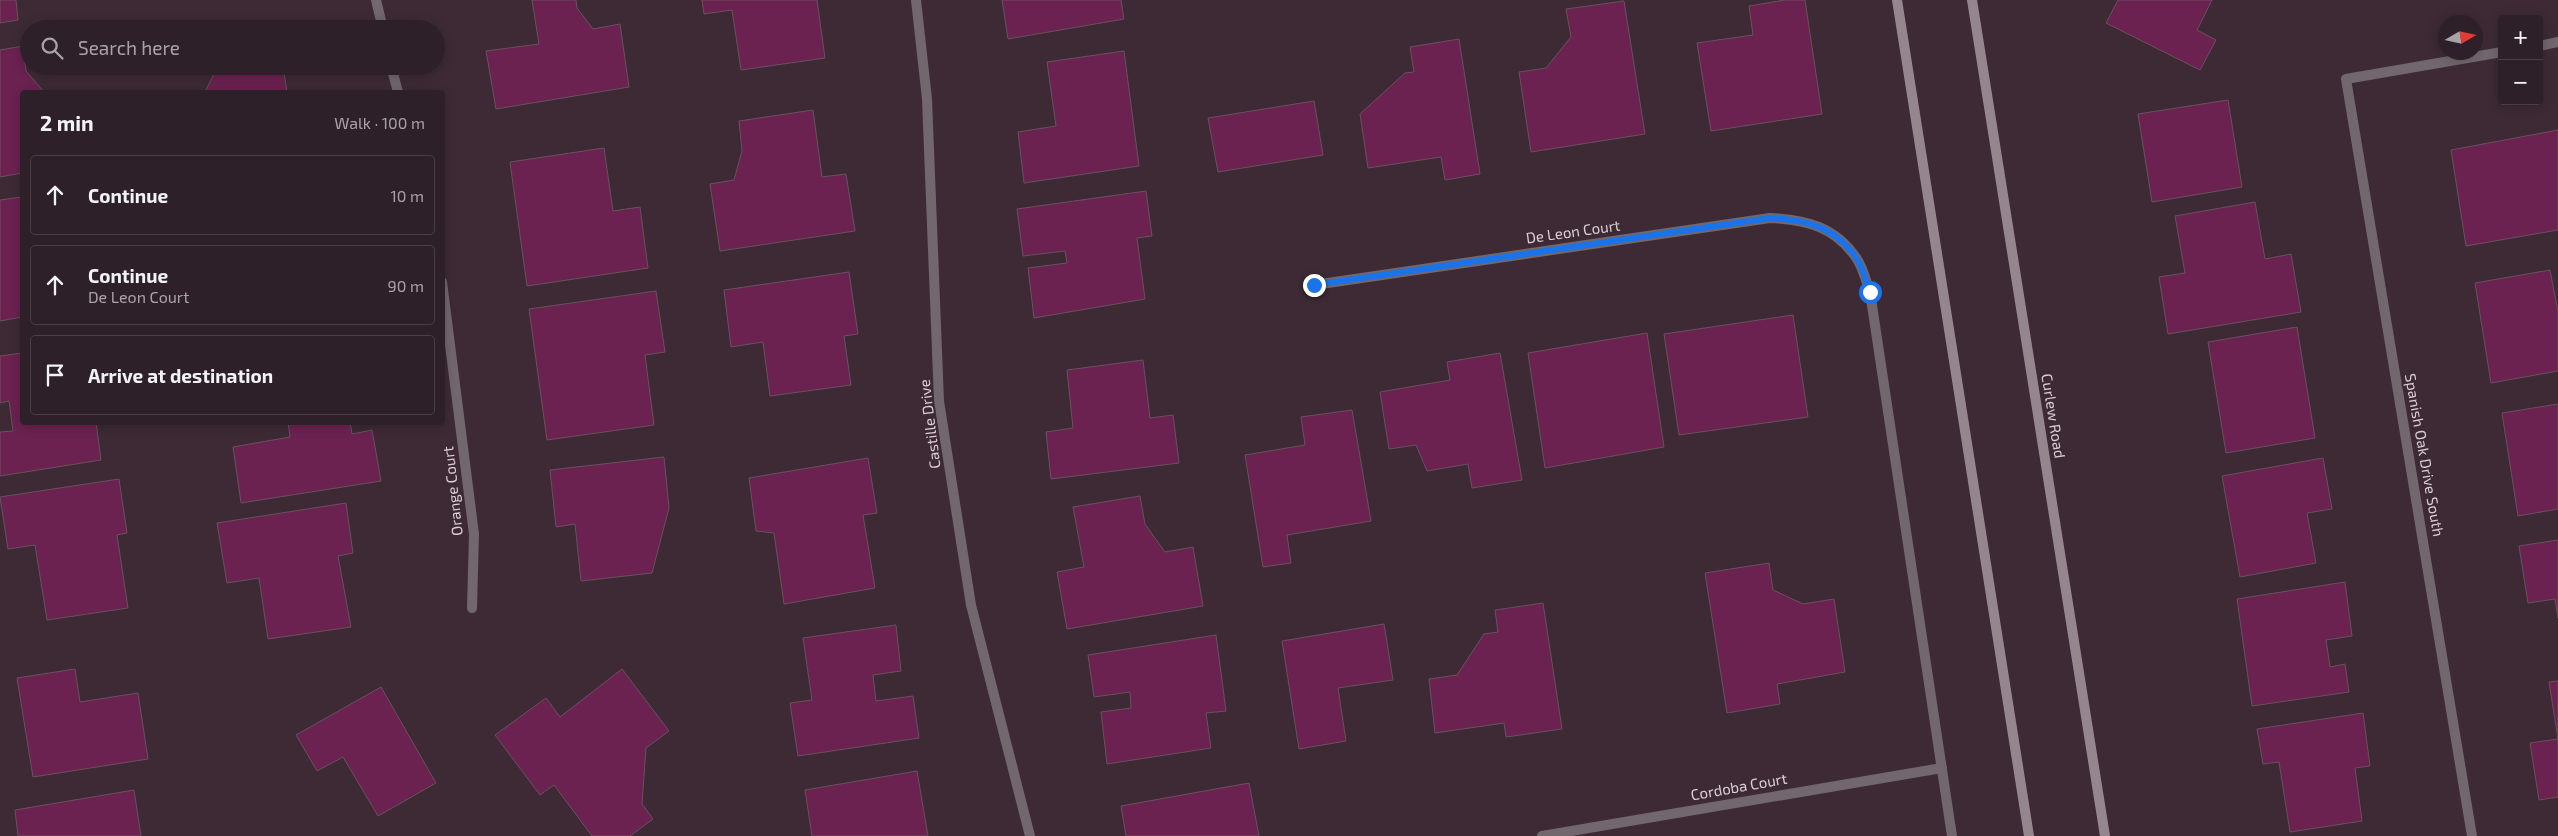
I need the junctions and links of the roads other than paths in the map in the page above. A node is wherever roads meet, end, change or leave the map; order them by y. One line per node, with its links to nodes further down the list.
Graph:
1 (376, 0): 5 (street)
2 (916, 0): 15 (street, Castille Drive)
3 (1897, 0): 18 (main road)
4 (1972, 0): 19 (main road, Curlew Road)
5 (380, 20)
6 (2558, 42): 7 (street)
7 (2543, 45)
8 (2498, 53): 20 (street, Spanish Oak Drive South)
9 (393, 75): 10 (street)
10 (397, 90)
11 (1314, 285): 14 (street, De Leon Court)
12 (445, 306): 13 (street, Orange Court)
13 (472, 608)
14 (1942, 768): 16 (street, Cordoba Court); 17 (street)
15 (1030, 836)
16 (1542, 836)
17 (1952, 836)
18 (2029, 836)
19 (2105, 836)
20 (2472, 836)

